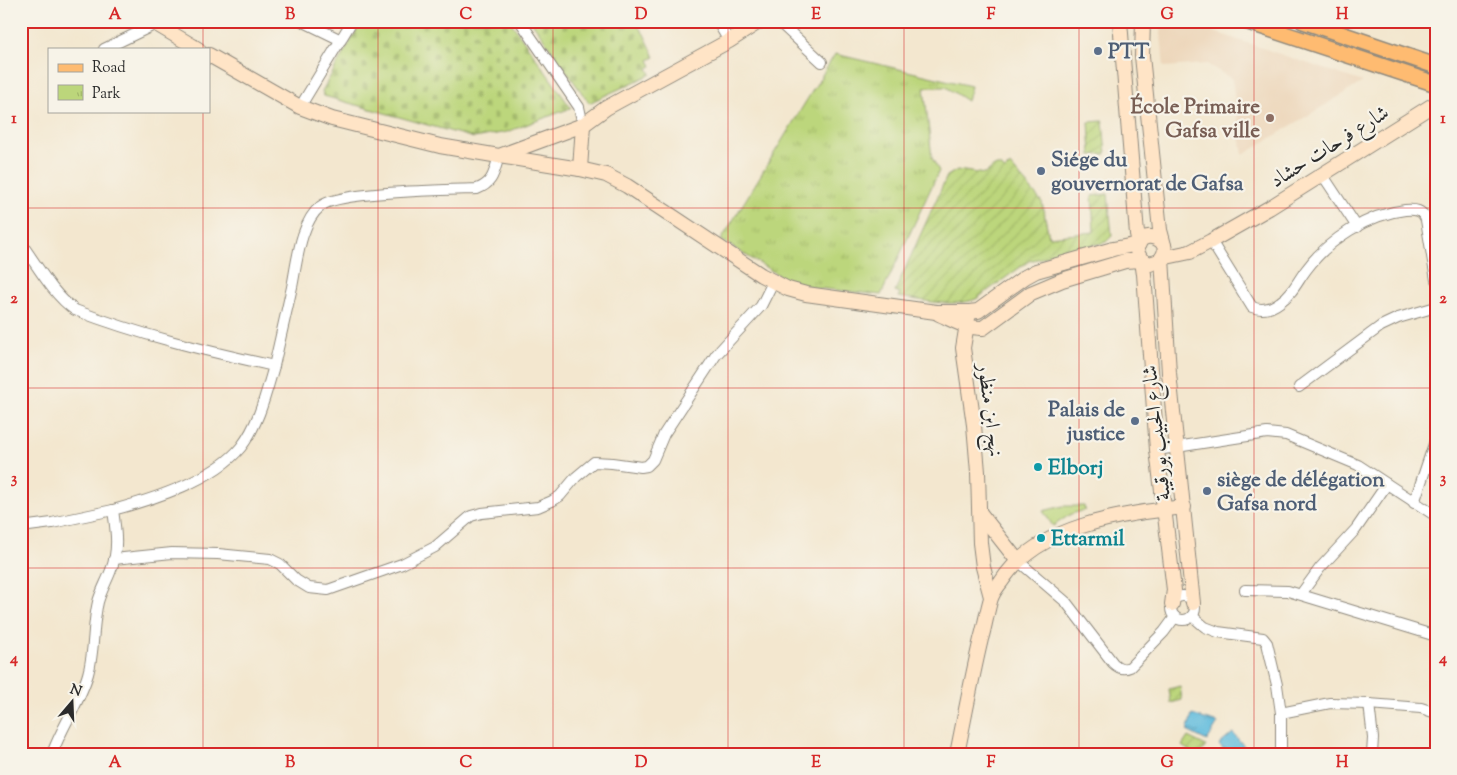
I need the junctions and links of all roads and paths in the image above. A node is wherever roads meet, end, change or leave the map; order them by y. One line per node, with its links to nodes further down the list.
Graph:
1 (302, 21): 12 (street)
2 (352, 21): 12 (street)
3 (520, 21): 22 (street)
4 (717, 21): 13 (street)
5 (760, 21): 13 (street)
6 (778, 21): 17 (street)
7 (1120, 21): 24 (street)
8 (1144, 21): 23 (street, شارع الحبيب بورقيبة)
9 (1245, 21): 19 (main road)
10 (1303, 21): 18 (main road)
11 (155, 22): 14 (street); 15 (street)
12 (341, 40): 21 (street)
13 (729, 41): 22 (street)
14 (106, 48)
15 (196, 48)
16 (210, 56): 21 (street)
17 (822, 62)
18 (1436, 66)
19 (1436, 84)
20 (1436, 103): 27 (street, شارع فرحات حشاد)
21 (300, 107): 25 (street)
22 (583, 125): 25 (street); 26 (street)
23 (1149, 128): 24 (street); 28 (street, شارع الحبيب بورقيبة)
24 (1129, 130): 29 (street)
25 (499, 156): 26 (street); 42 (street)
26 (580, 169): 37 (street)
27 (1322, 174): 30 (street); 31 (street, شارع فرحات حشاد)
28 (1154, 184): 29 (street); 34 (street, شارع الحبيب بورقيبة)
29 (1133, 186): 33 (street)
30 (1357, 227): 31 (street); 36 (street)
31 (1211, 241): 34 (street, شارع فرحات حشاد)
32 (21, 243): 42 (street)
33 (1139, 244): 34 (street); 35 (street); 40 (street)
34 (1163, 252): 35 (street); 45 (street, شارع الحبيب بورقيبة)
35 (1142, 260): 41 (street); 46 (street, شارع الحبيب بورقيبة)
36 (1436, 280)
37 (773, 282): 39 (street); 55 (street)
38 (1436, 307): 43 (street)
39 (936, 312): 40 (street); 41 (street)
40 (969, 312): 41 (street, نهج ابن منظور)
41 (966, 326): 52 (street, نهج ابن منظور)
42 (274, 366): 51 (street)
43 (1299, 387)
44 (1436, 438): 48 (street)
45 (1178, 448): 46 (street); 47 (street); 49 (street, شارع الحبيب بورقيبة)
46 (1158, 450): 50 (street, شارع الحبيب بورقيبة)
47 (1387, 484): 48 (street); 58 (street)
48 (1414, 503): 53 (street)
49 (1184, 507): 50 (street); 60 (street, شارع الحبيب بورقيبة)
50 (1164, 509): 56 (street); 61 (street, شارع الحبيب بورقيبة)
51 (113, 510): 54 (street); 55 (street)
52 (980, 513): 56 (street); 59 (street, نهج ابن منظور)
53 (1436, 516)
54 (21, 527)
55 (114, 559): 66 (street)
56 (1018, 560): 59 (street); 61 (street)
57 (1245, 590): 58 (street)
58 (1301, 594): 62 (street)
59 (992, 597): 67 (street)
60 (1192, 609): 61 (street); 61 (street); 64 (street)
61 (1174, 611)
62 (1436, 636)
63 (1369, 704): 64 (street); 65 (street); 69 (street)
64 (1281, 713): 68 (street)
65 (1436, 713)
66 (52, 754)
67 (957, 754)
68 (1281, 754)
69 (1372, 754)

